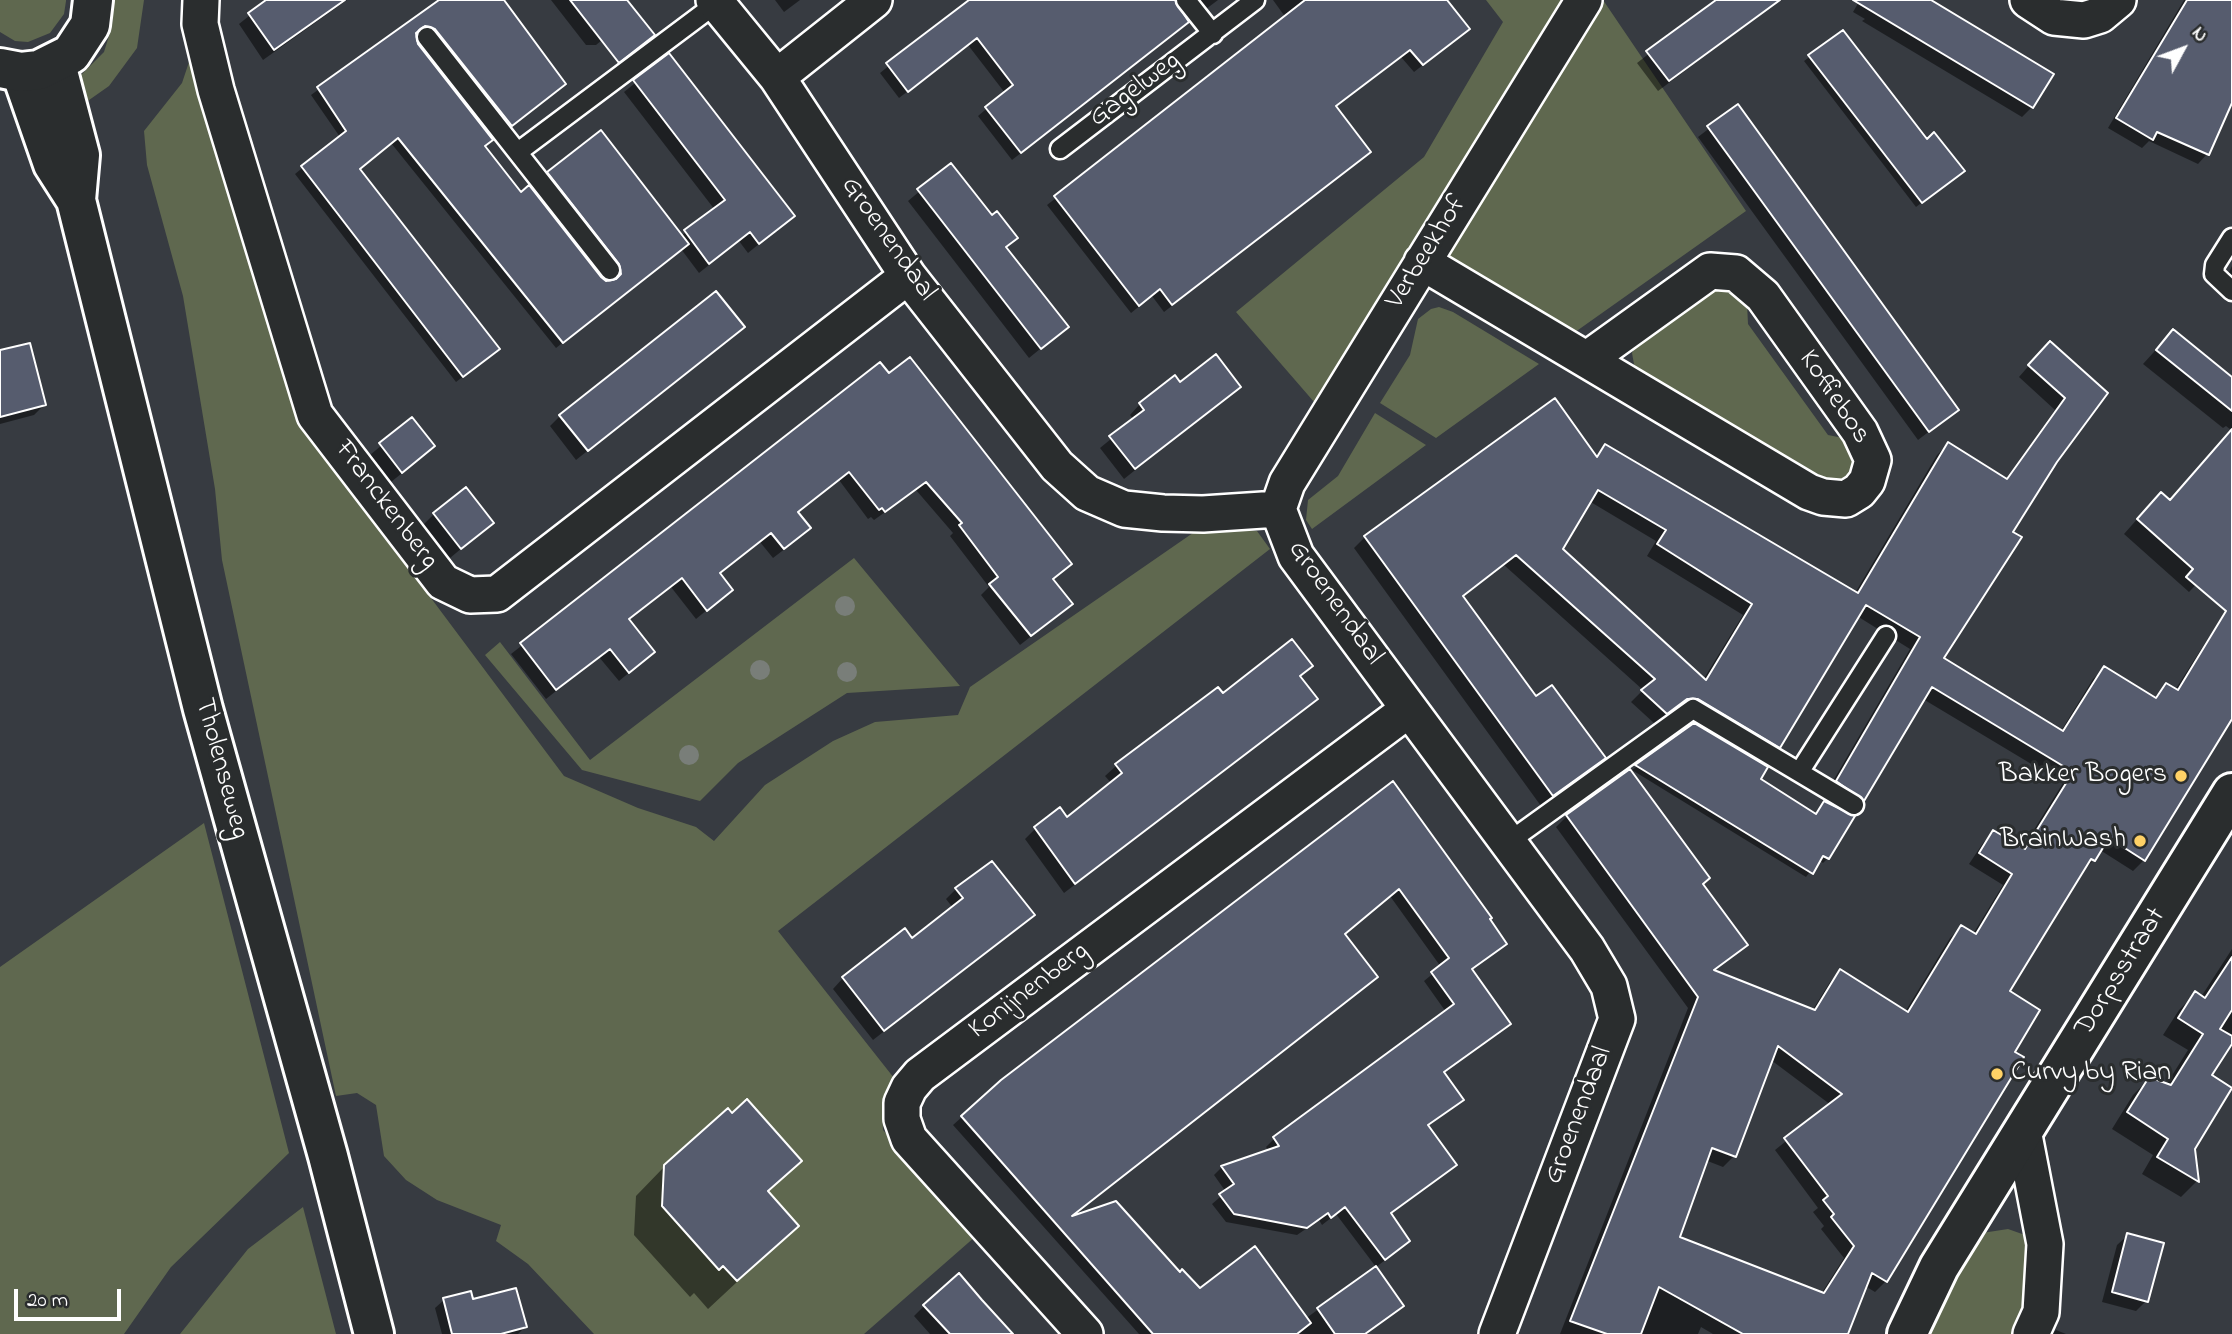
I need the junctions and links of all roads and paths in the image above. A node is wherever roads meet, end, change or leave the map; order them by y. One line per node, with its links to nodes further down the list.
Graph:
1 (93, 0): 12 (street)
2 (201, 0): 19 (street, Franckenberg)
3 (874, 0): 13 (street)
4 (1186, 0): 10 (lane)
5 (1255, 0): 10 (lane, Gagelweg)
6 (1584, 0): 17 (street, Verbeekhof)
7 (2028, 0): 8 (street)
8 (2118, 0)
9 (716, 2): 13 (street, Groenendaal); 15 (lane)
10 (1213, 34): 14 (lane, Gagelweg)
11 (427, 37): 15 (lane)
12 (26, 68): 30 (street, Tholenseweg)
13 (777, 77): 19 (street, Groenendaal)
14 (1060, 149)
15 (518, 152): 18 (lane)
16 (2232, 238): 20 (lane)
17 (1422, 262): 21 (street, Koffiebos); 22 (street, Verbeekhof)
18 (610, 270)
19 (908, 276): 22 (street, Groenendaal)
20 (2232, 291)
21 (1588, 358): 21 (street, Koffiebos)
22 (1278, 509): 24 (street, Groenendaal)
23 (1886, 636): 25 (lane)
24 (1408, 710): 28 (street, Groenendaal); 31 (street, Konijnenberg)
25 (1800, 771): 27 (lane); 28 (lane)
26 (2232, 793): 29 (street, Dorpsstraat)
27 (1854, 805)
28 (1507, 843): 32 (street, Groenendaal)
29 (2023, 1130): 33 (street, Dorpsstraat); 34 (street)
30 (374, 1334)
31 (1085, 1334)
32 (1497, 1334)
33 (1906, 1334)
34 (2031, 1334)

